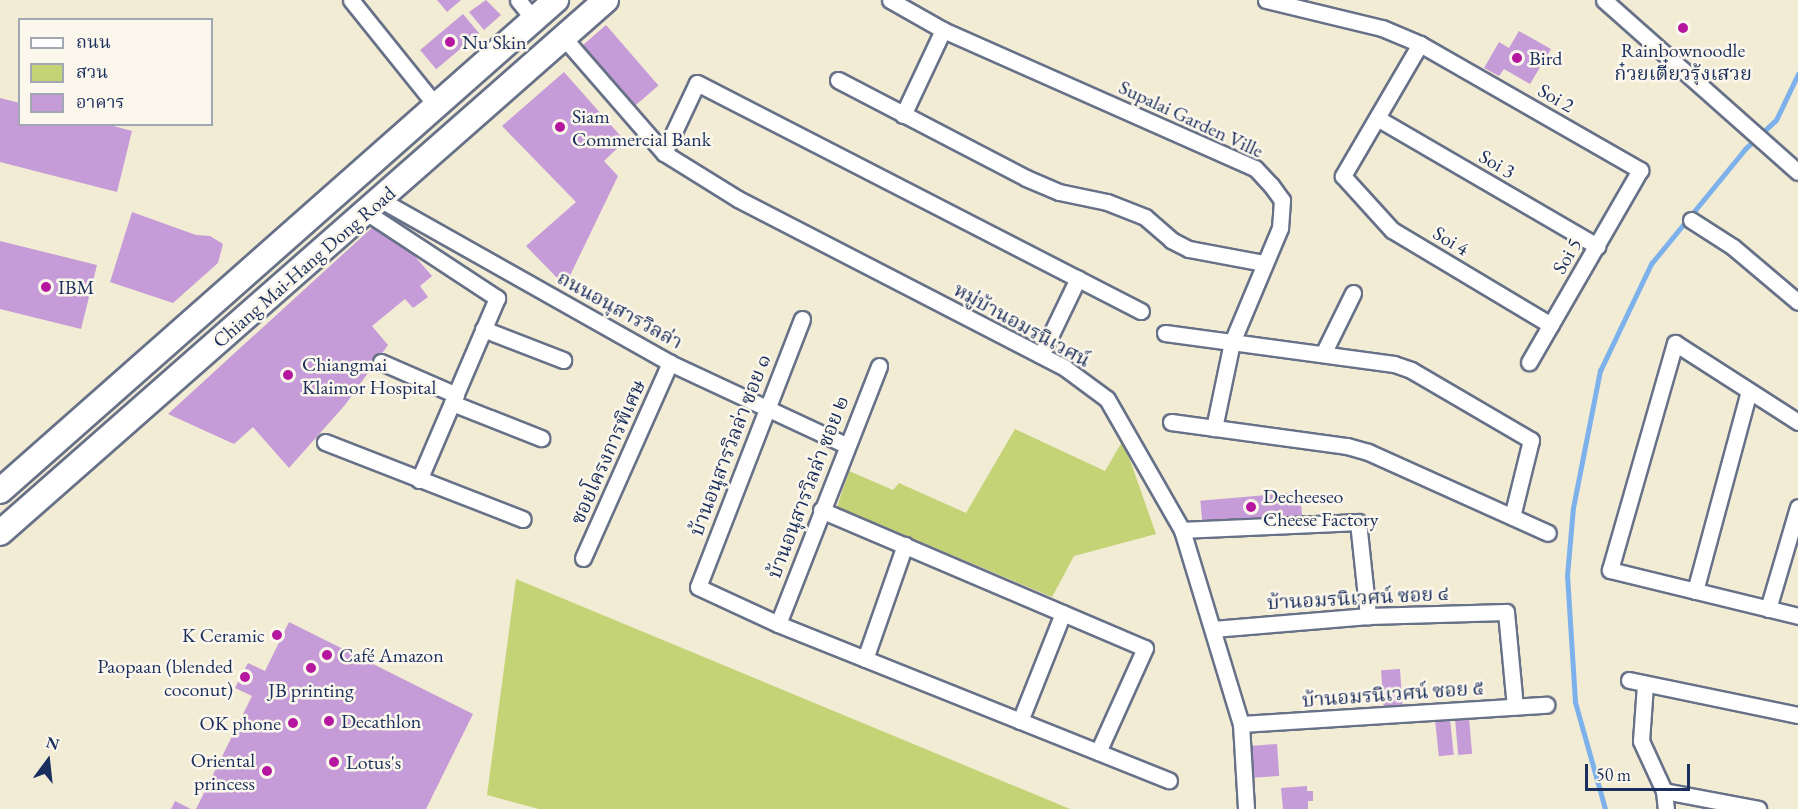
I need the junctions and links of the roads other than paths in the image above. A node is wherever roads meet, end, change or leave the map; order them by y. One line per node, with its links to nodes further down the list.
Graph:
1 (351, 0): 13 (street)
2 (518, 0): 8 (street)
3 (556, 0): 8 (main road, Chiang Mai-Hang Dong Road)
4 (606, 0): 10 (main road, Chiang Mai-Hang Dong Road)
5 (890, 0): 9 (street, Supalai Garden Ville)
6 (1266, 0): 11 (street, Soi 2)
7 (1604, 0): 19 (street)
8 (534, 20): 13 (main road, Chiang Mai-Hang Dong Road)
9 (943, 30): 14 (street); 23 (street, Supalai Garden Ville)
10 (564, 38): 16 (main road, Chiang Mai-Hang Dong Road); 17 (street, หมู่บ้านอมรนิเวศน์)
11 (1420, 44): 15 (street); 18 (street, Soi 2)
12 (838, 80): 14 (street)
13 (443, 101): 16 (main road); 50 (main road, Chiang Mai-Hang Dong Road)
14 (903, 115): 23 (street)
15 (1377, 118): 22 (street, Soi 3); 29 (street, Soi 4)
16 (470, 121): 20 (main road, Chiang Mai-Hang Dong Road)
17 (664, 153): 24 (street); 34 (street, หมู่บ้านอมรนิเวศน์)
18 (1640, 170): 22 (street, Soi 5)
19 (1798, 172)
20 (373, 206): 30 (street); 38 (street, ถนนอนุสารวิลล่า); 56 (main road, Chiang Mai-Hang Dong Road)
21 (1691, 220): 26 (street)
22 (1597, 246): 29 (street, Soi 5)
23 (1264, 263): 32 (street, Supalai Garden Ville)
24 (1078, 279): 27 (street); 34 (street)
25 (1353, 293): 33 (street)
26 (1798, 302)
27 (1141, 310)
28 (802, 319): 42 (street, บ้านอนุสารวิลล่า ซอย ๑)
29 (1551, 325): 37 (street, Soi 5)
30 (483, 329): 35 (street); 41 (street)
31 (1165, 333): 32 (street)
32 (1232, 342): 33 (street); 45 (street, Supalai Garden Ville)
33 (1323, 354): 53 (street)
34 (1041, 355): 55 (street, หมู่บ้านอมรนิเวศน์)
35 (563, 360)
36 (381, 362): 41 (street)
37 (1530, 362)
38 (670, 363): 42 (street, ถนนอนุสารวิลล่า); 59 (street, ซอยโครงการพิเศษ)
39 (879, 366): 48 (street, บ้านอนุสารวิลล่า ซอย ๒)
40 (1749, 391): 44 (street); 60 (street); 60 (street)
41 (454, 399): 46 (street); 49 (street)
42 (765, 409): 48 (street, ถนนอนุสารวิลล่า); 65 (street, บ้านอนุสารวิลล่า ซอย ๑)
43 (1171, 422): 45 (street)
44 (1798, 422)
45 (1214, 428): 53 (street)
46 (541, 438)
47 (325, 442): 49 (street)
48 (846, 445): 52 (street, บ้านอนุสารวิลล่า ซอย ๒)
49 (419, 480): 54 (street)
50 (4, 483)
51 (1798, 507): 61 (street)
52 (821, 510): 58 (street); 65 (street, บ้านอนุสารวิลล่า ซอย ๒)
53 (1512, 516): 57 (street)
54 (523, 519)
55 (1182, 530): 63 (street); 66 (street, หมู่บ้านอมรนิเวศน์)
56 (0, 533)
57 (1548, 533)
58 (905, 545): 62 (street); 67 (street)
59 (583, 558)
60 (1695, 591): 61 (street)
61 (1768, 609): 64 (street)
62 (1063, 613): 73 (street); 75 (street)
63 (1368, 616): 66 (street, บ้านอมรนิเวศน์ ซอย ๔); 71 (street, บ้านอมรนิเวศน์ ซอย ๔)
64 (1798, 616)
65 (778, 624): 67 (street)
66 (1213, 629): 74 (street, หมู่บ้านอมรนิเวศน์)
67 (865, 659): 73 (street)
68 (1629, 680): 69 (street)
69 (1645, 684): 72 (street); 77 (street)
70 (1546, 705): 71 (street, บ้านอมรนิเวศน์ ซอย ๕)
71 (1515, 707): 74 (street, บ้านอมรนิเวศน์ ซอย ๕)
72 (1798, 715)
73 (1020, 721): 75 (street)
74 (1241, 724): 78 (street, หมู่บ้านอมรนิเวศน์)
75 (1098, 752): 76 (street)
76 (1169, 780)
77 (1664, 791): 79 (street); 80 (street)
78 (1246, 809)
79 (1666, 809)
80 (1758, 809)

